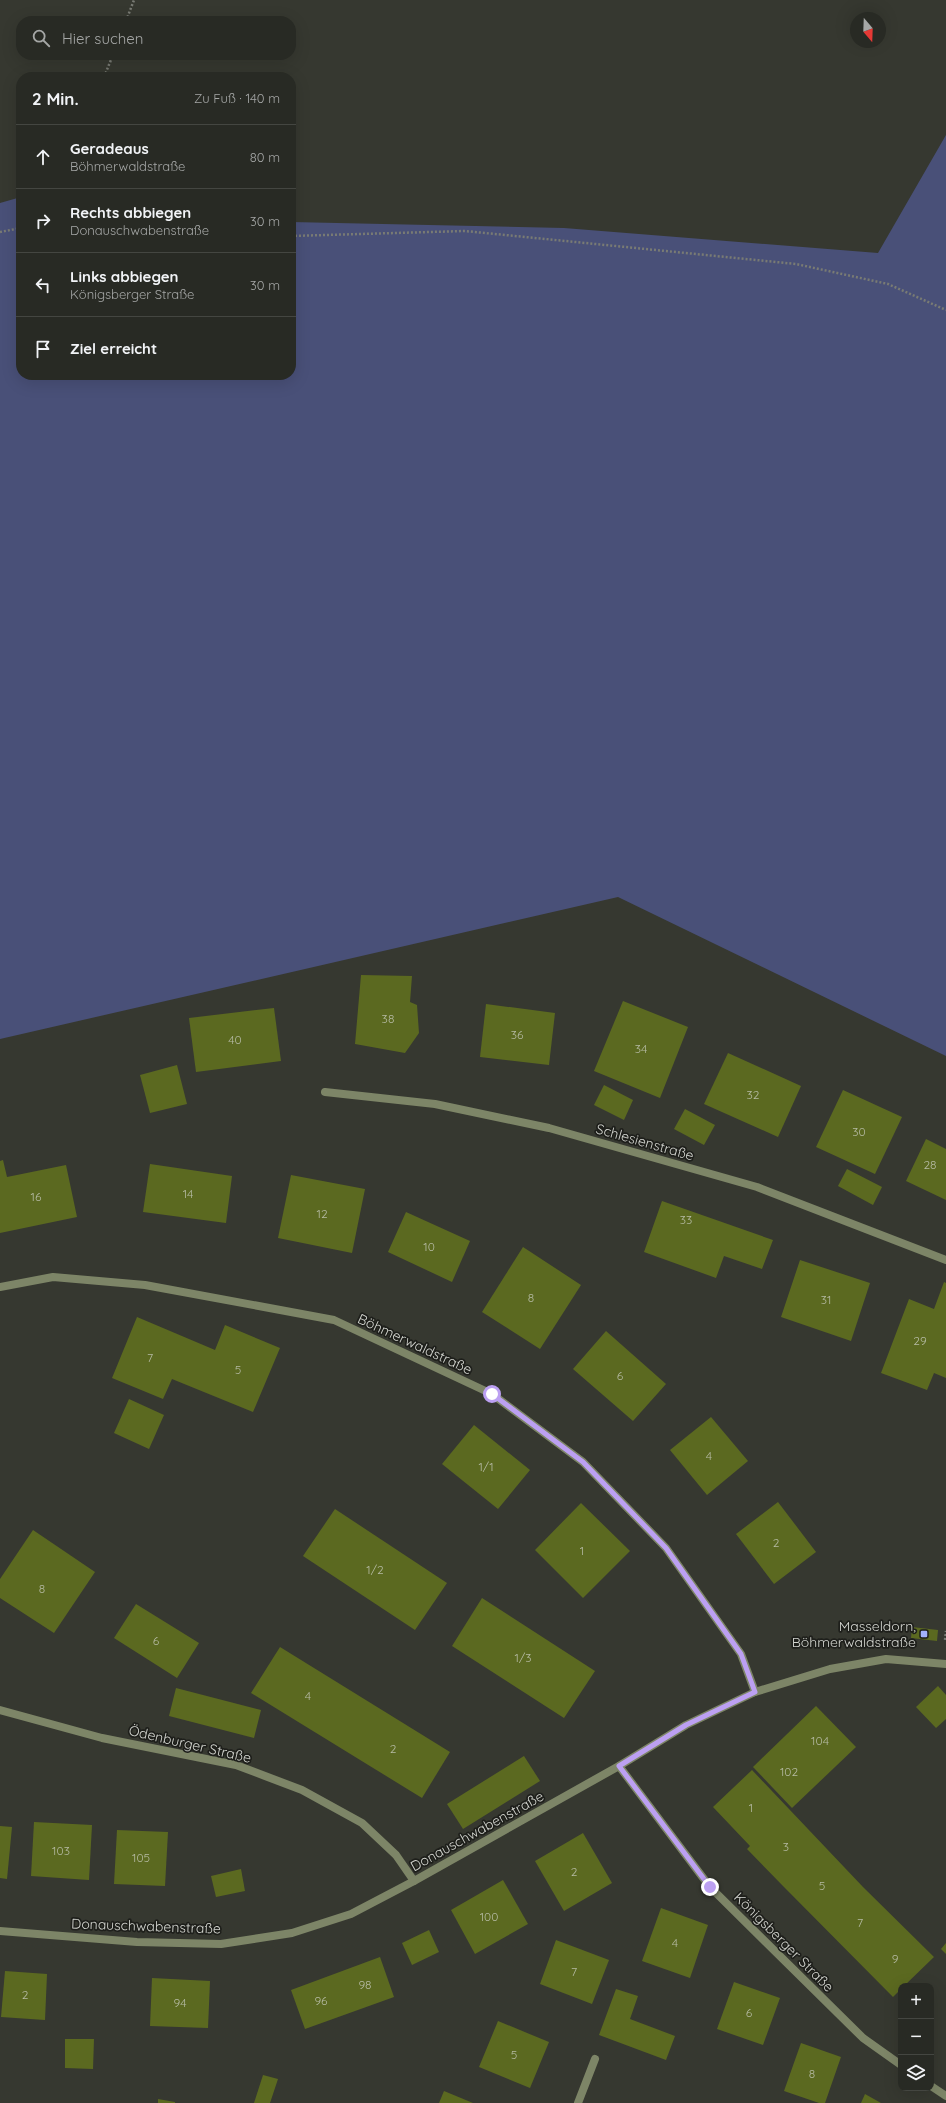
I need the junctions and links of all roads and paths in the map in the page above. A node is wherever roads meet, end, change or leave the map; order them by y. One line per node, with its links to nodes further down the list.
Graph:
1 (134, 0): 2 (path)
2 (128, 16)
3 (110, 60): 4 (path)
4 (106, 72)
5 (16, 229): 6 (path)
6 (0, 232)
7 (296, 236): 8 (path)
8 (946, 310)
9 (325, 1092): 10 (street, Schlesienstraße)
10 (946, 1260)
11 (0, 1287): 15 (street, Böhmerwaldstraße)
12 (946, 1631): 13 (path)
13 (945, 1636)
14 (946, 1664): 15 (street, Donauschwabenstraße)
15 (755, 1692): 17 (street, Donauschwabenstraße)
16 (0, 1710): 18 (street, Ödenburger Straße)
17 (619, 1766): 18 (street, Donauschwabenstraße); 21 (street, Königsberger Straße)
18 (414, 1881): 19 (street, Donauschwabenstraße)
19 (0, 1931)
20 (595, 2059): 24 (street)
21 (898, 2063)
22 (934, 2088): 23 (street)
23 (946, 2096)
24 (578, 2103)

